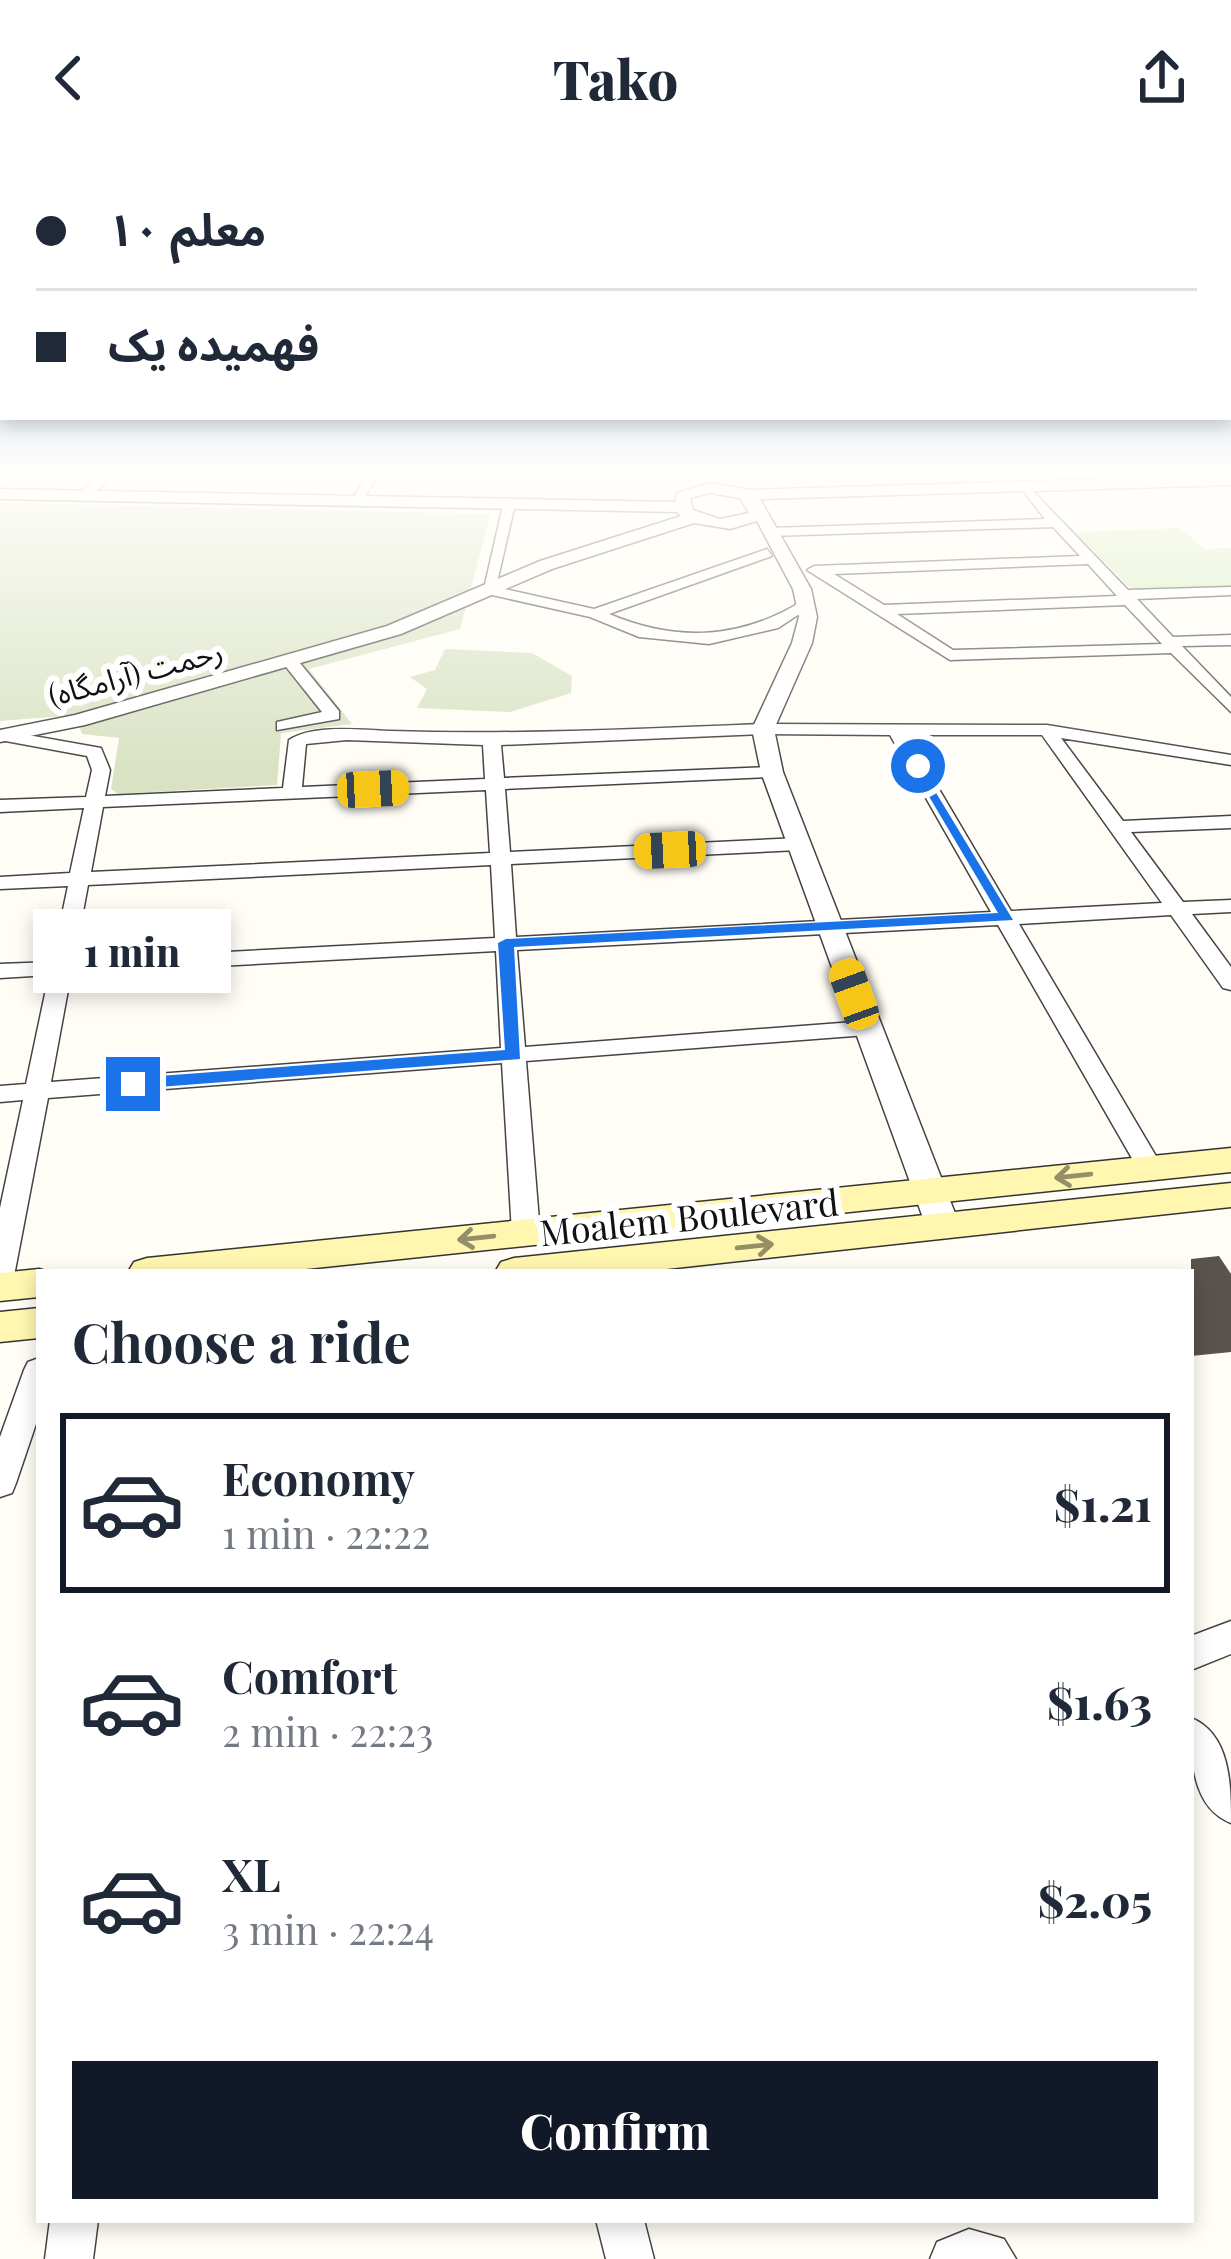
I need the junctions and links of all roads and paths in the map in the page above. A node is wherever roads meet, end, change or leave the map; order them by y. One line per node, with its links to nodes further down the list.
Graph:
1 (493, 569): 9 (street)
2 (536, 569): 9 (street, رحمت (آرامگاه))
3 (721, 569): 14 (street)
4 (788, 569): 8 (street)
5 (842, 569): 7 (street)
6 (1100, 569): 11 (street)
7 (819, 570): 8 (street); 13 (street)
8 (790, 571): 12 (street)
9 (488, 590): 14 (street); 17 (street, رحمت (آرامگاه))
10 (1231, 591): 11 (street)
11 (1126, 597): 13 (street); 16 (street)
12 (806, 605): 14 (street); 20 (street)
13 (877, 610): 16 (street)
14 (595, 614)
15 (1231, 640): 16 (street)
16 (1172, 645): 18 (street)
17 (289, 660): 19 (street); 23 (street, رحمت (آرامگاه))
18 (1229, 702)
19 (283, 726)
20 (763, 729): 21 (street); 24 (street); 26 (street)
21 (895, 729): 22 (street); 39 (street)
22 (1046, 730): 25 (street); 32 (street)
23 (2, 735): 29 (street)
24 (491, 740): 27 (street); 28 (street)
25 (1231, 760)
26 (772, 772): 27 (street); 33 (street)
27 (495, 784): 28 (street); 34 (street)
28 (292, 792): 29 (street)
29 (95, 800): 30 (street); 35 (street)
30 (0, 806)
31 (1231, 822): 32 (street)
32 (1117, 827): 38 (street)
33 (799, 844): 34 (street); 40 (street)
34 (500, 858): 35 (street); 41 (street)
35 (80, 879): 36 (street); 42 (street)
36 (0, 884)
37 (1231, 906): 38 (street)
38 (1177, 908): 39 (street); 44 (street)
39 (1008, 917): 40 (street); 50 (street)
40 (829, 926): 41 (street); 45 (street)
41 (506, 943): 42 (street); 46 (street)
42 (62, 968): 43 (street); 48 (street)
43 (0, 971)
44 (1231, 982)
45 (867, 1028): 46 (street); 51 (street)
46 (514, 1061): 48 (street); 54 (street)
47 (0, 1094): 48 (street)
48 (36, 1095): 57 (street)
49 (1231, 1160): 50 (main road, Moalem Boulevard)
50 (1150, 1168): 51 (main road, Moalem Boulevard, one-way to 51)
51 (927, 1191): 53 (street); 54 (main road, Moalem Boulevard)
52 (1231, 1195): 53 (main road, Moalem Boulevard)
53 (943, 1226): 56 (main road, Moalem Boulevard, one-way to 53)
54 (526, 1233): 55 (main road, Moalem Boulevard, one-way to 55)
55 (176, 1269)
56 (542, 1269)
57 (0, 1276)
58 (36, 1283): 59 (main road)
59 (0, 1287)
60 (36, 1322): 61 (main road)
61 (0, 1327)
62 (36, 1379): 63 (street)
63 (0, 1483)
64 (1231, 1637): 65 (street)
65 (1194, 1652)
66 (1194, 1741): 67 (street)
67 (1231, 1804)
68 (74, 2223): 70 (street)
69 (621, 2223): 71 (street)
70 (70, 2259)
71 (630, 2259)
72 (954, 2259): 73 (street)
73 (992, 2259)

